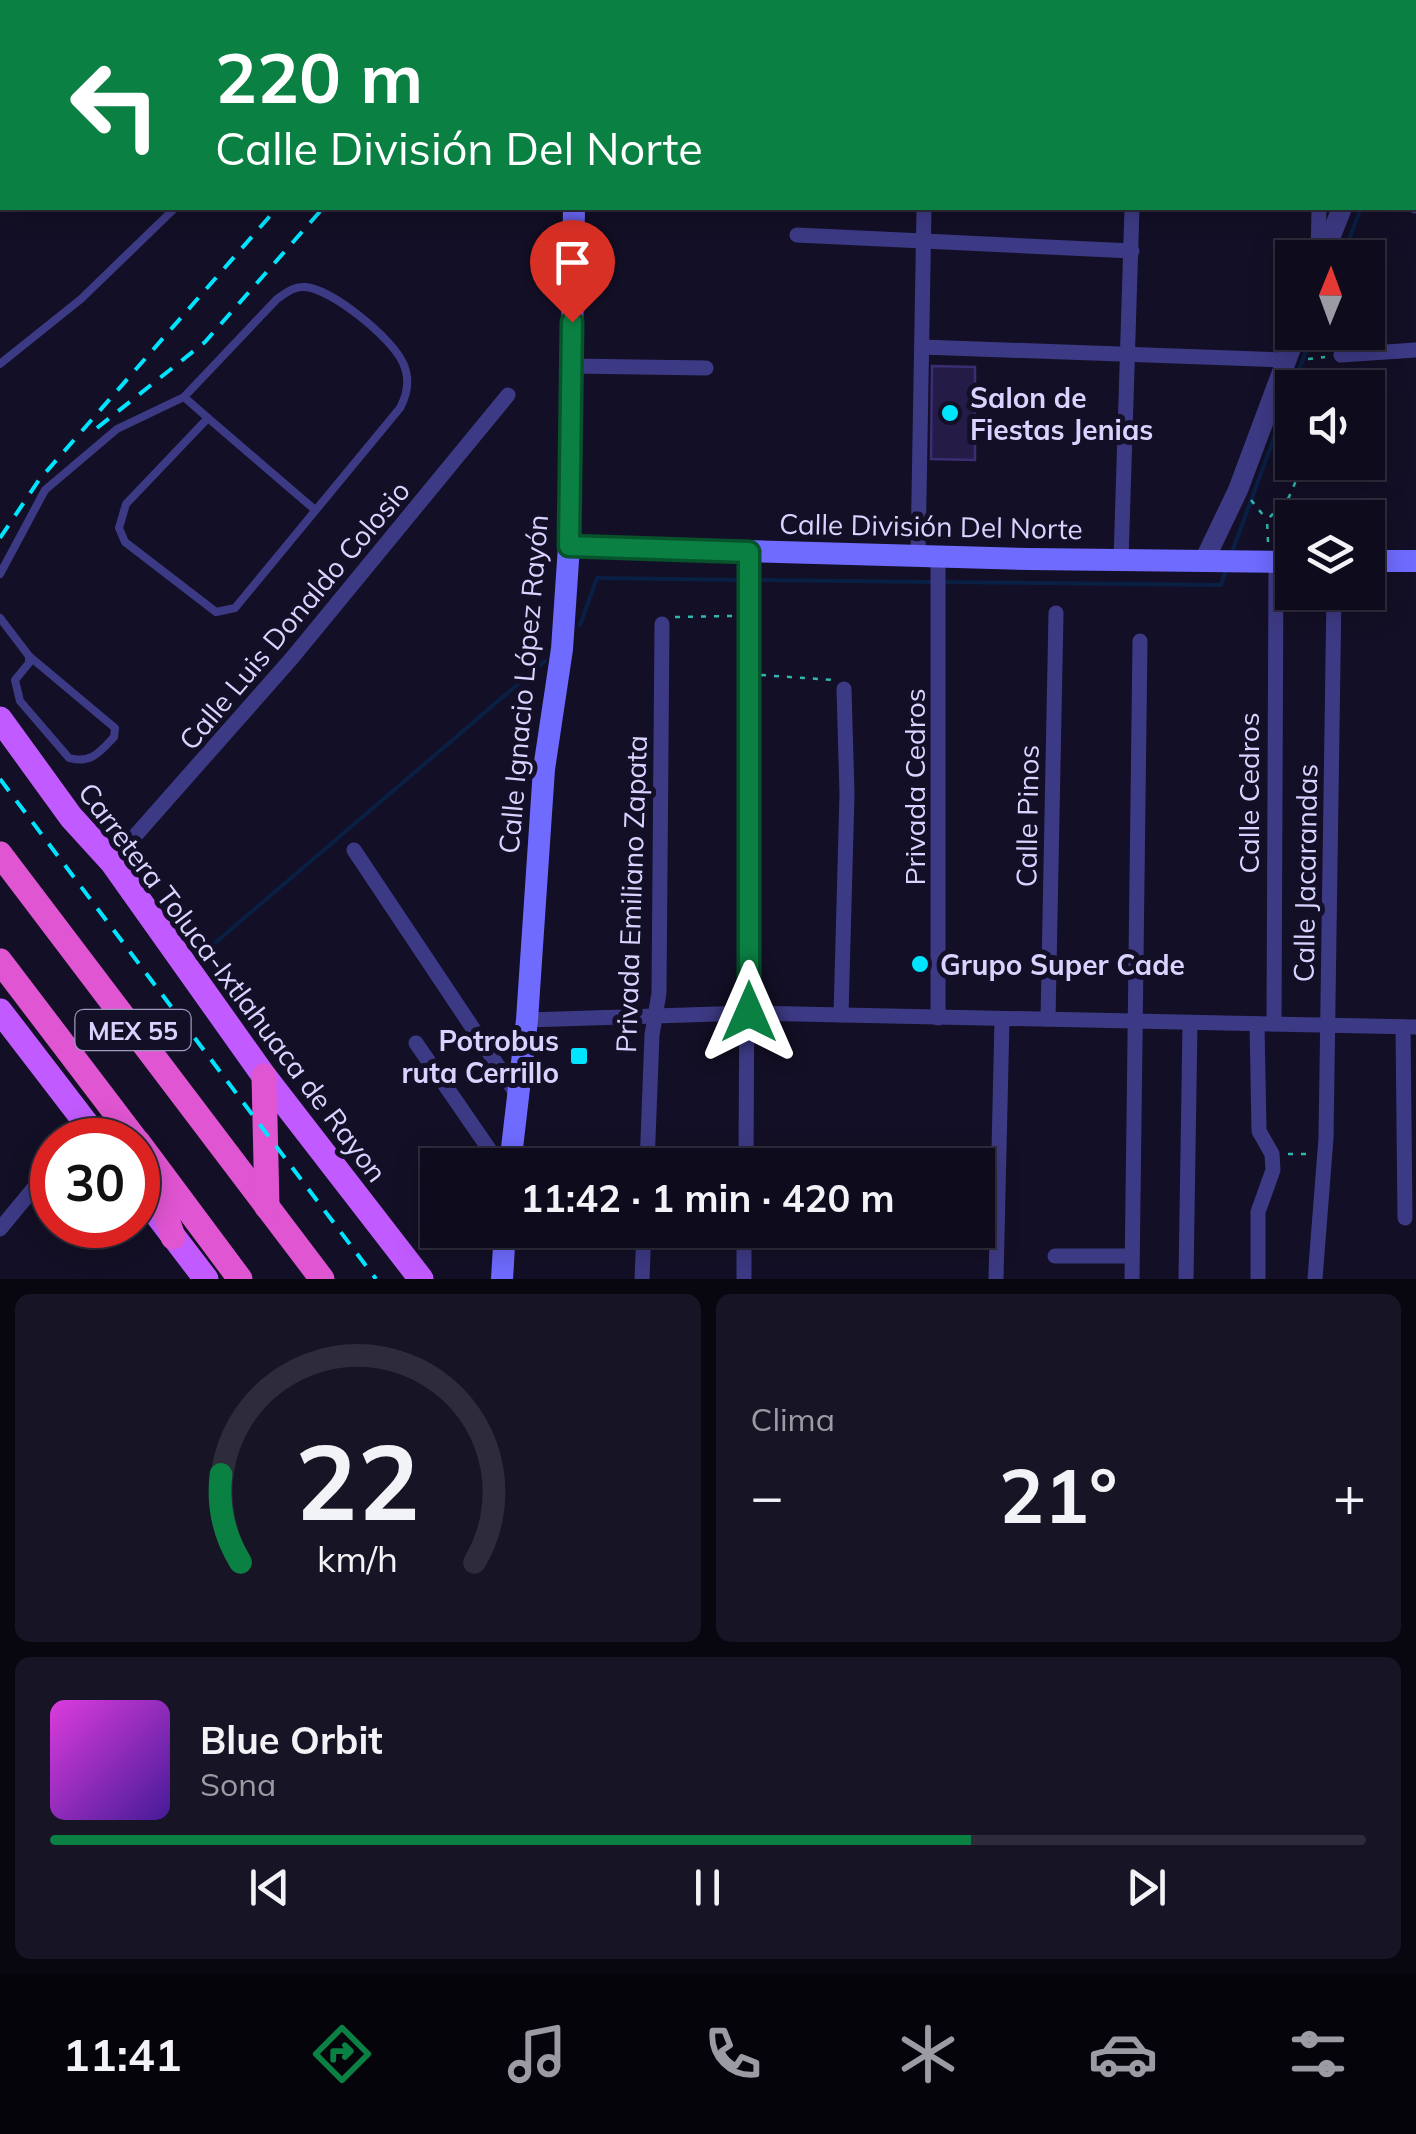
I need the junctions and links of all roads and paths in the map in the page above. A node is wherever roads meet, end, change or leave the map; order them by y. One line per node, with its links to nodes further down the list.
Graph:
1 (173, 210): 18 (lane)
2 (574, 210): 19 (main road, Calle Ignacio López Rayón)
3 (924, 210): 10 (street)
4 (1132, 210): 11 (street)
5 (1319, 210): 8 (street)
6 (1341, 210): 9 (street)
7 (798, 234): 10 (street)
8 (1320, 240)
9 (1328, 240)
10 (924, 241): 11 (street); 12 (street)
11 (1132, 251): 15 (street)
12 (922, 348): 15 (street); 32 (street)
13 (1291, 350): 17 (street)
14 (1416, 350): 16 (street)
15 (1130, 352): 17 (street); 33 (street)
16 (1341, 356): 21 (path)
17 (1287, 360): 34 (street)
18 (0, 364)
19 (572, 366): 20 (street); 29 (main road, Calle Ignacio López Rayón)
20 (706, 368)
21 (1333, 370)
22 (508, 395): 52 (street, Calle Luis Donaldo Colosio)
23 (184, 397): 24 (lane); 27 (lane); 38 (lane)
24 (208, 418): 27 (lane); 27 (lane)
25 (1296, 480): 28 (path)
26 (1256, 505): 28 (path)
27 (314, 509)
28 (1267, 520): 30 (path)
29 (569, 546): 31 (main road, Calle División Del Norte); 61 (main road, Calle Ignacio López Rayón)
30 (1275, 548)
31 (749, 559): 32 (main road, Calle División Del Norte); 42 (street)
32 (932, 560): 33 (main road, Calle División Del Norte); 58 (street, Privada Cedros)
33 (1122, 561): 34 (main road, Calle División Del Norte)
34 (1220, 561): 37 (main road, Calle División Del Norte)
35 (1385, 561): 36 (main road)
36 (1416, 561)
37 (1275, 562)
38 (0, 574)
39 (1283, 610): 65 (street, Calle Cedros)
40 (1334, 610): 66 (street, Calle Jacarandas)
41 (1056, 614): 60 (street, Calle Pinos)
42 (748, 616): 44 (path); 47 (street)
43 (0, 618): 46 (lane)
44 (662, 624): 56 (street, Privada Emiliano Zapata)
45 (1140, 641): 62 (street)
46 (30, 656): 46 (lane)
47 (750, 674): 48 (path); 55 (street)
48 (844, 689): 57 (street)
49 (0, 719): 52 (main road, Carretera Toluca-Ixtlahuaca de Rayon)
50 (354, 850): 70 (street)
51 (0, 854): 82 (highway, MEX 55)
52 (112, 862): 69 (main road, Carretera Toluca-Ixtlahuaca de Rayon)
53 (0, 961): 72 (highway, MEX 55)
54 (0, 1011): 71 (main road)
55 (749, 1012): 56 (street); 57 (street); 76 (street)
56 (655, 1014): 61 (street); 75 (street, Privada Emiliano Zapata)
57 (841, 1014): 58 (street)
58 (938, 1018): 59 (street)
59 (1002, 1019): 60 (street); 99 (street)
60 (1048, 1019): 62 (street)
61 (527, 1020): 70 (main road, Calle Ignacio López Rayón)
62 (1135, 1022): 63 (street); 91 (street)
63 (1190, 1024): 64 (street); 101 (street)
64 (1257, 1024): 65 (street); 77 (street)
65 (1274, 1024): 66 (street)
66 (1327, 1025): 67 (street); 78 (street, Calle Jacarandas)
67 (1409, 1027): 83 (street)
68 (416, 1043): 73 (street)
69 (264, 1076): 82 (highway); 95 (main road, Carretera Toluca-Ixtlahuaca de Rayon)
70 (518, 1096): 74 (main road, Calle Ignacio López Rayón)
71 (75, 1118)
72 (119, 1118)
73 (488, 1148)
74 (512, 1148)
75 (648, 1148)
76 (746, 1148)
77 (1272, 1154): 78 (path); 102 (street)
78 (1325, 1154): 103 (street, Calle Jacarandas)
79 (160, 1172): 93 (highway, MEX 55)
80 (30, 1193): 85 (street)
81 (160, 1201): 86 (highway)
82 (266, 1206): 94 (highway, MEX 55)
83 (1404, 1218)
84 (160, 1220): 86 (main road)
85 (2, 1227)
86 (173, 1237): 92 (main road)
87 (504, 1248): 96 (main road)
88 (643, 1248): 97 (street)
89 (744, 1248): 98 (street)
90 (1054, 1256): 91 (street)
91 (1132, 1256): 100 (street)
92 (206, 1279)
93 (240, 1279)
94 (322, 1279)
95 (421, 1279)
96 (502, 1279)
97 (642, 1279)
98 (744, 1279)
99 (996, 1279)
100 (1132, 1279)
101 (1186, 1279)
102 (1258, 1279)
103 (1315, 1279)

